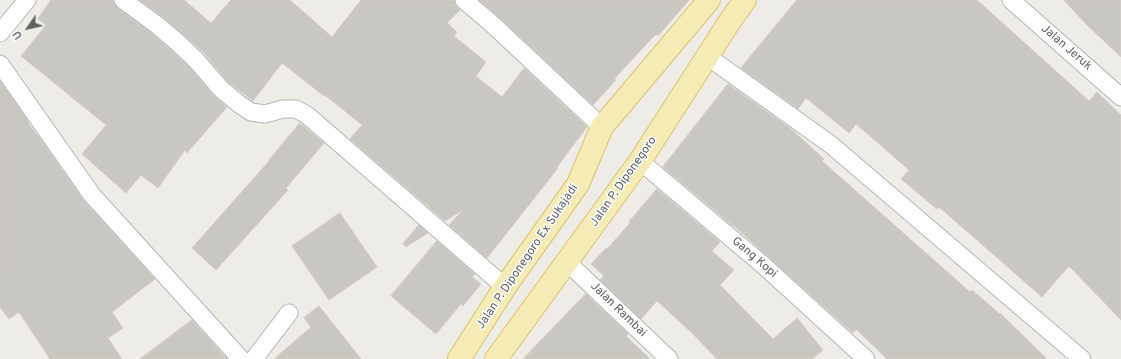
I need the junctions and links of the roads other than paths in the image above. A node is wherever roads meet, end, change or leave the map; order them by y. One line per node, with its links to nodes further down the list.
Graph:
1 (27, 0): 7 (street)
2 (123, 0): 14 (street)
3 (464, 0): 11 (street)
4 (745, 0): 8 (main road, Jalan P. Diponegoro)
5 (1011, 0): 10 (street, Jalan Jeruk)
6 (706, 1): 11 (main road, Jalan P. Diponegoro Ex Sukajadi)
7 (0, 33)
8 (707, 56): 12 (main road, Jalan P. Diponegoro); 22 (street)
9 (0, 64): 16 (street)
10 (1121, 97)
11 (602, 126): 14 (main road, Jalan P. Diponegoro Ex Sukajadi)
12 (640, 161): 13 (main road, Jalan P. Diponegoro); 21 (street, Gang Kopi)
13 (567, 262): 19 (main road, Jalan P. Diponegoro); 20 (street, Jalan Rambai)
14 (505, 287): 18 (main road, Jalan P. Diponegoro Ex Sukajadi)
15 (289, 313): 17 (street)
16 (241, 359)
17 (254, 359)
18 (459, 359)
19 (496, 359)
20 (669, 359)
21 (866, 359)
22 (1082, 359)

